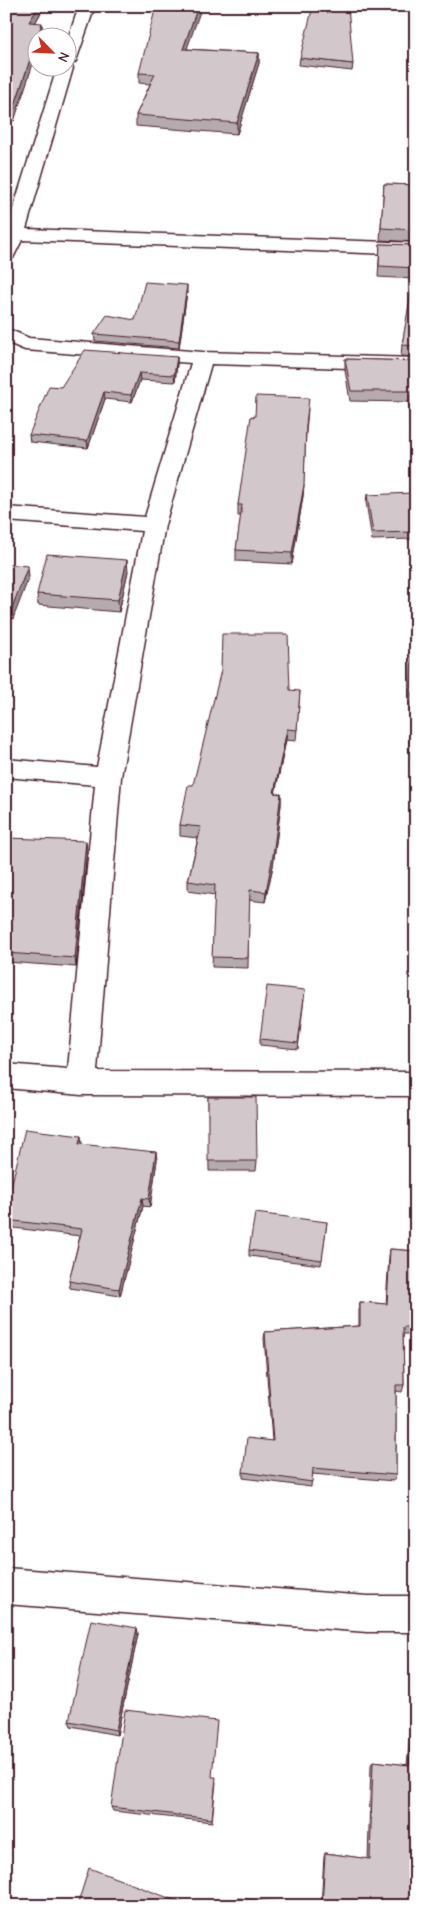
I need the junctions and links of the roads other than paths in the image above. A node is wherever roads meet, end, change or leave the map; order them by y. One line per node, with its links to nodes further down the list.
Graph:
1 (87, 6): 2 (street)
2 (78, 32)
3 (62, 78): 4 (street)
4 (15, 234): 5 (street); 6 (street)
5 (416, 249)
6 (6, 254)
7 (6, 334): 8 (street)
8 (203, 358): 9 (street); 11 (street)
9 (416, 364)
10 (6, 514): 11 (street)
11 (154, 525): 13 (street)
12 (6, 768): 13 (street)
13 (108, 777): 15 (street)
14 (6, 1076): 15 (street)
15 (81, 1083): 16 (street)
16 (416, 1084)
17 (6, 1586): 18 (street)
18 (416, 1614)

